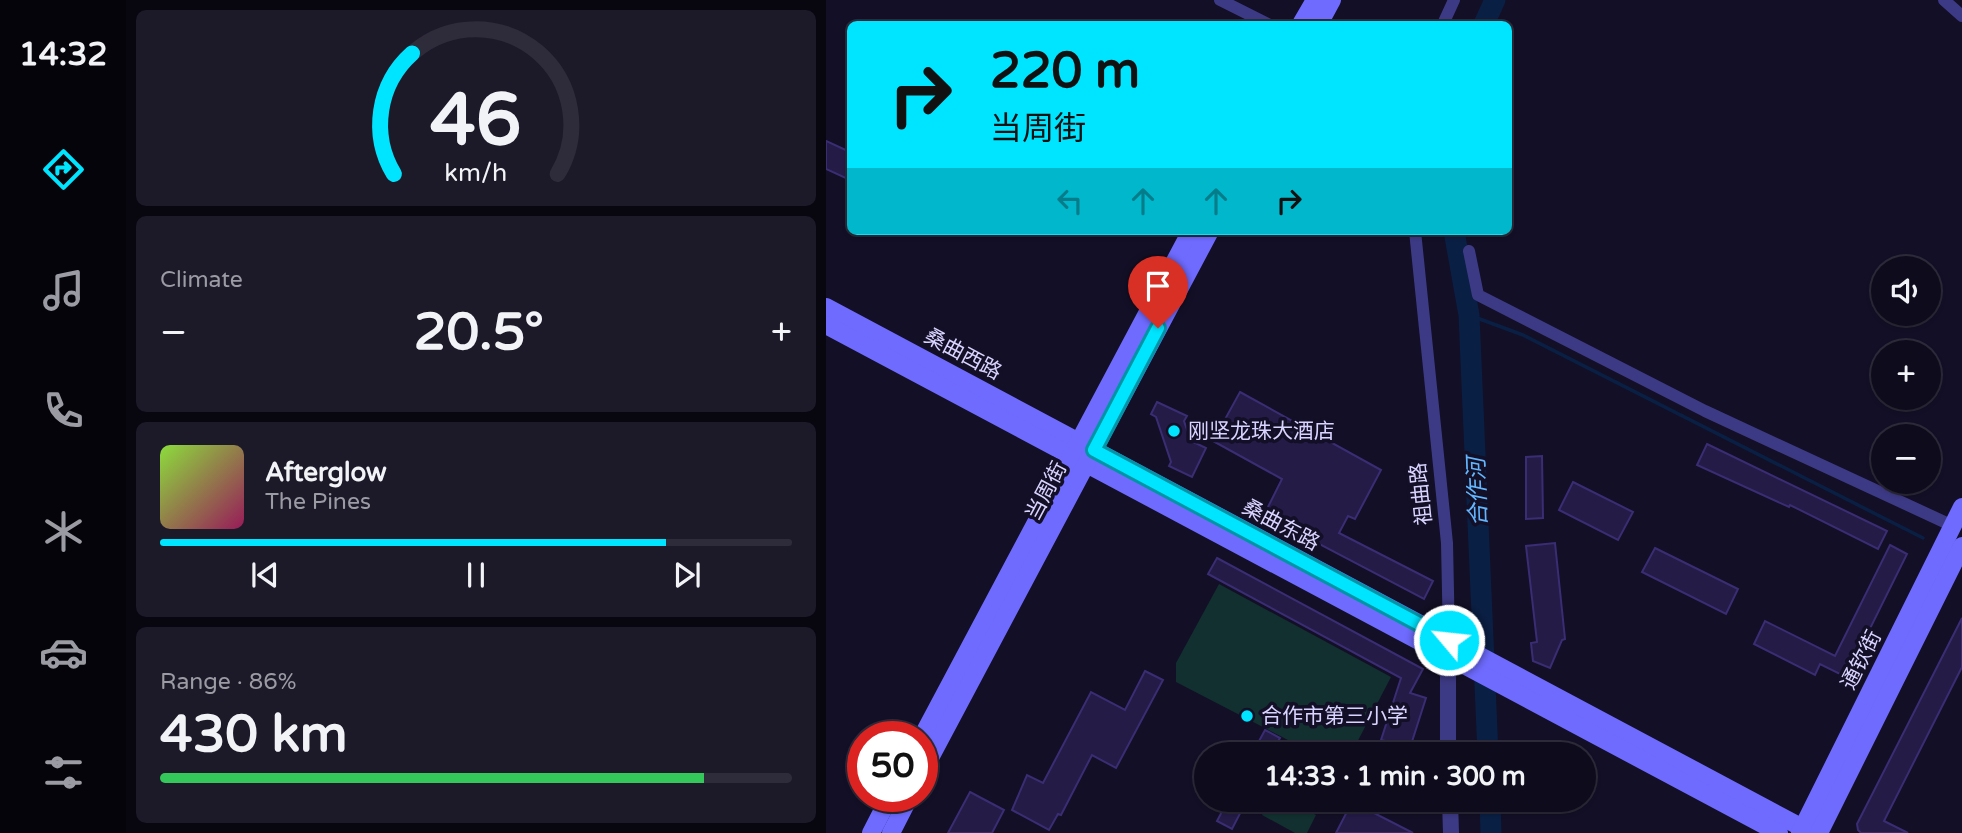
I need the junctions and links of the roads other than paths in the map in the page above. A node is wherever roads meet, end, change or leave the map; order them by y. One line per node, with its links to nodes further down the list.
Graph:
1 (1220, 0): 7 (street)
2 (1315, 0): 8 (main road)
3 (1332, 0): 9 (main road)
4 (1454, 0): 10 (street)
5 (1944, 0): 6 (street)
6 (1962, 16)
7 (1262, 21)
8 (1303, 21)
9 (1321, 21)
10 (1444, 21)
11 (1189, 235): 17 (main road, 当周街)
12 (1208, 235): 17 (main road, 当周街)
13 (1415, 235): 21 (street, 祖曲路)
14 (1469, 251): 19 (street)
15 (826, 307): 17 (main road, 桑曲西路)
16 (826, 325): 17 (main road, 桑曲西路)
17 (1082, 453): 21 (main road, 桑曲东路); 23 (main road, 当周街); 24 (main road, 当周街)
18 (1962, 507): 19 (main road, 通钦街)
19 (1953, 526): 29 (main road, 通钦街)
20 (1962, 546): 29 (main road)
21 (1456, 652): 22 (main road, 桑曲东路); 25 (street, 祖曲路)
22 (1515, 684): 29 (main road); 33 (main road)
23 (931, 721)
24 (938, 741)
25 (1449, 742)
26 (882, 812): 30 (main road)
27 (902, 812): 31 (main road)
28 (1450, 812): 32 (street)
29 (1808, 832)
30 (871, 833)
31 (891, 833)
32 (1451, 833)
33 (1779, 833)

